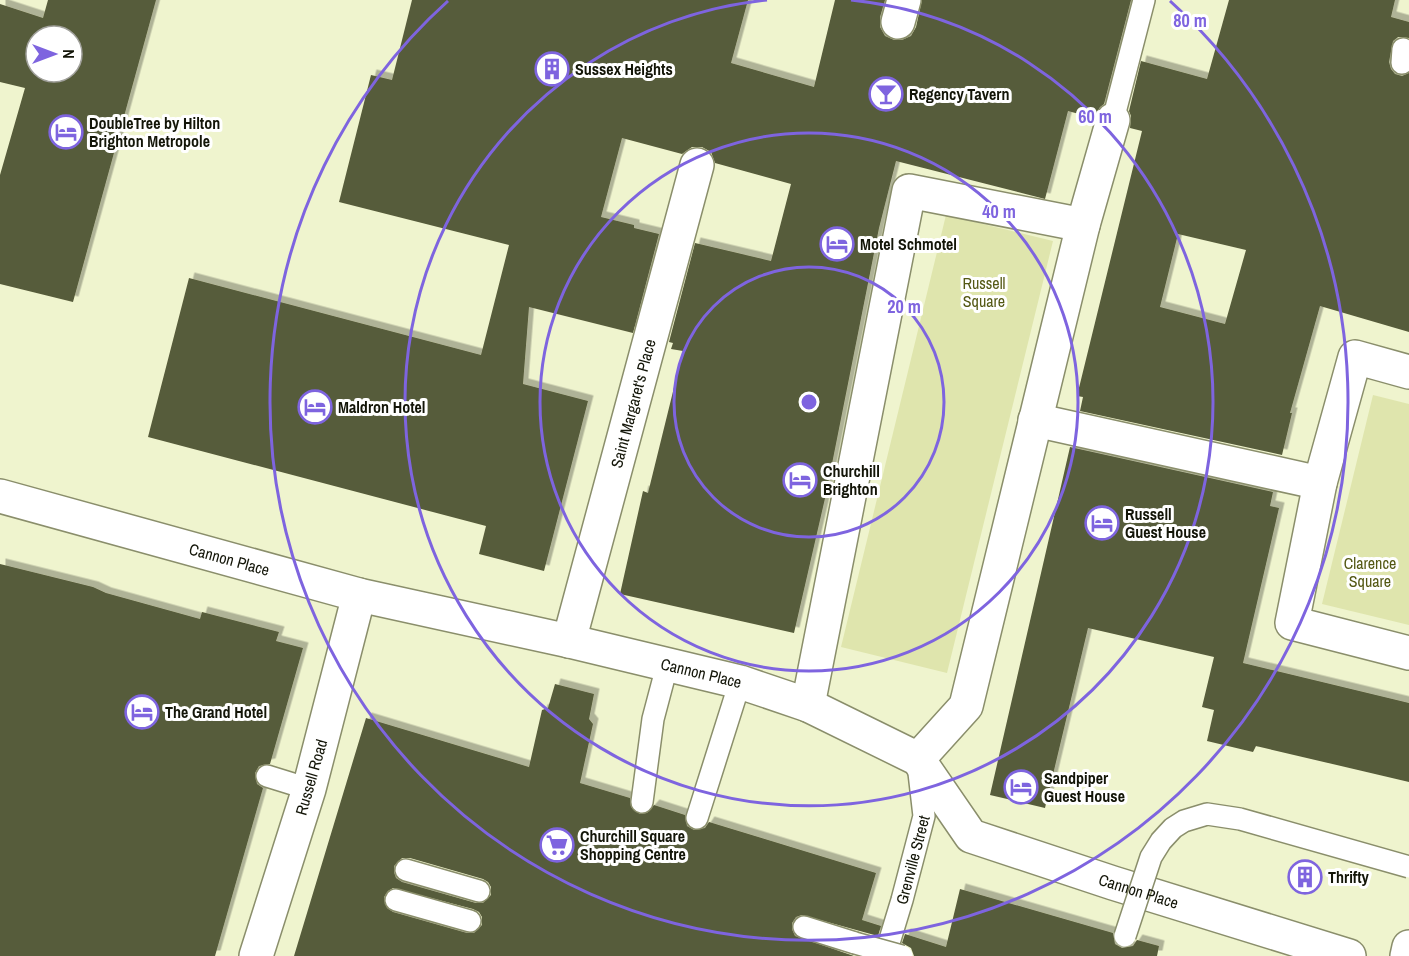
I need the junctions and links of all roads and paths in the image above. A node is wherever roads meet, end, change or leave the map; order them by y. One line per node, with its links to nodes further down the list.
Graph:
1 (1144, 0): 2 (lane)
2 (1113, 120): 4 (street)
3 (697, 165): 10 (street, Saint Margaret's Place)
4 (1083, 225): 6 (street); 14 (street)
5 (1409, 372): 7 (street)
6 (1035, 420): 7 (street); 15 (street)
7 (1320, 483): 11 (street)
8 (0, 496): 9 (street, Cannon Place)
9 (359, 595): 10 (street, Cannon Place); 17 (street, Russell Road)
10 (569, 641): 12 (street, Cannon Place)
11 (1409, 653)
12 (667, 666): 13 (street, Cannon Place); 18 (lane)
13 (740, 682): 14 (street, Cannon Place); 19 (lane)
14 (808, 705): 15 (street, Cannon Place)
15 (918, 759): 29 (lane, Grenville Street); 31 (street, Cannon Place)
16 (267, 776): 17 (lane)
17 (309, 789): 28 (street, Russell Road)
18 (642, 802)
19 (697, 818)
20 (1409, 867): 26 (lane, bridge)
21 (406, 870): 22 (lane)
22 (479, 891)
23 (396, 900): 24 (lane)
24 (470, 921)
25 (804, 927): 30 (lane, bridge)
26 (1125, 936)
27 (1409, 947): 32 (street)
28 (256, 956)
29 (885, 956)
30 (902, 956)
31 (1349, 956)
32 (1407, 956)

